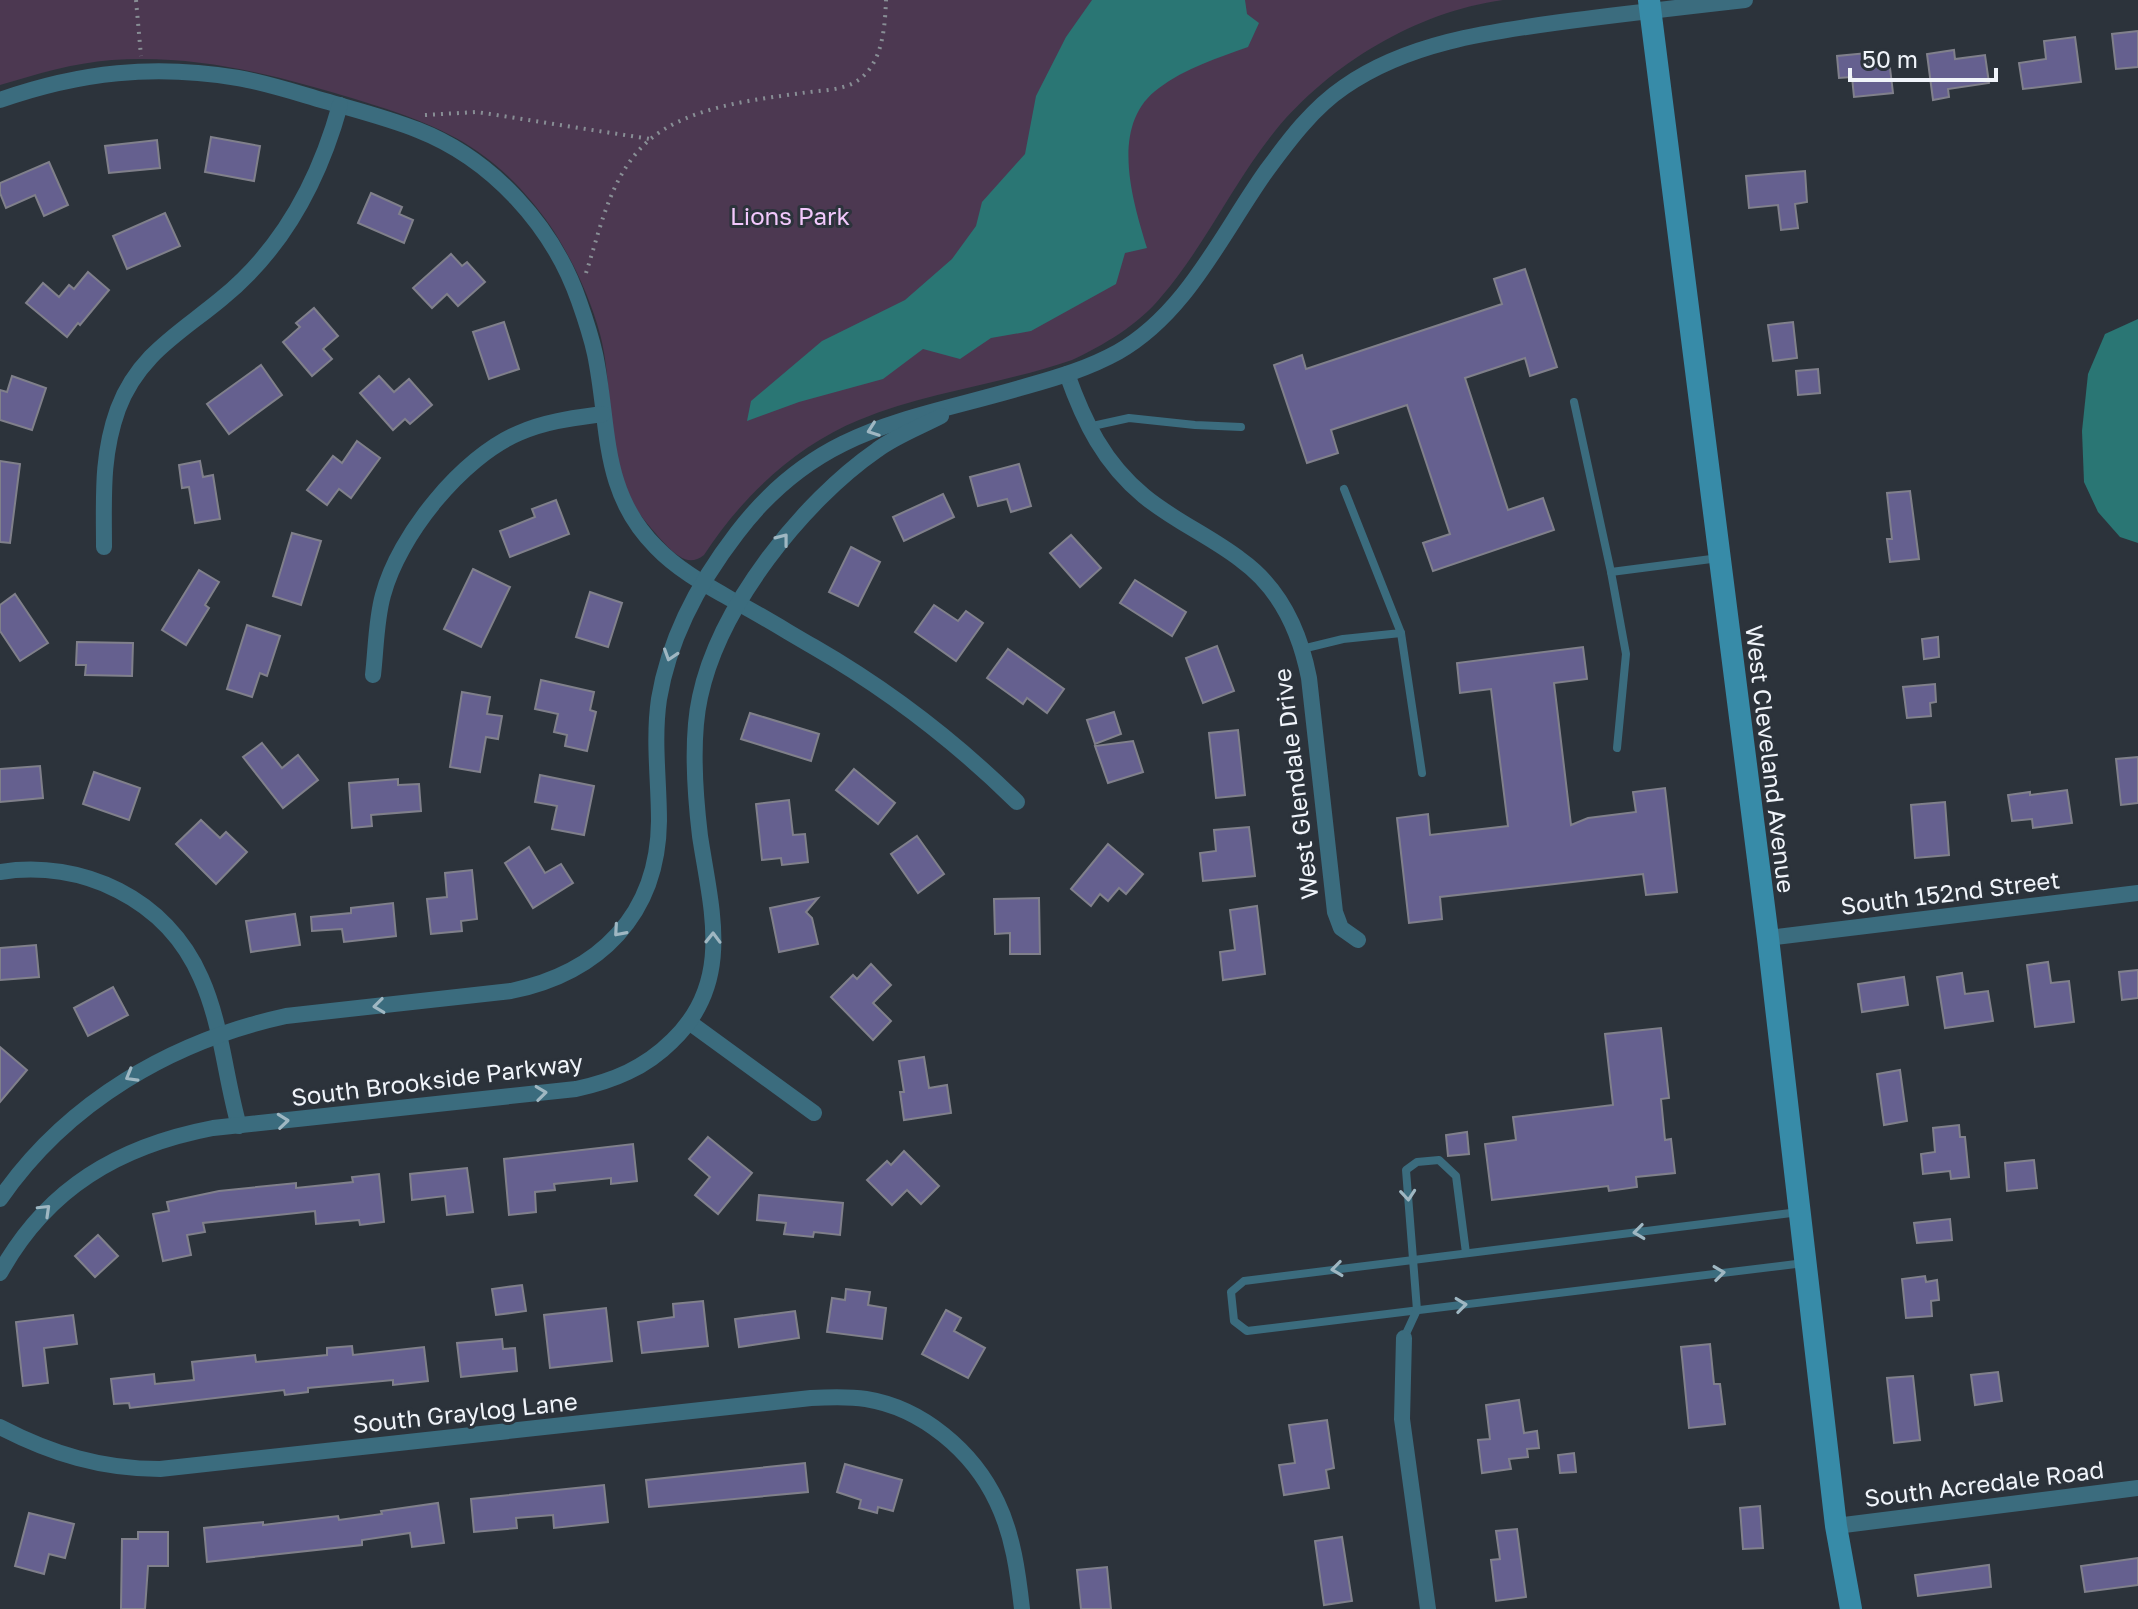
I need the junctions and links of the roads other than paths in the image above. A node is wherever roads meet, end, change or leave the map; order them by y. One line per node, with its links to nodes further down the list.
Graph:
1 (1745, 0): 2 (street, South Brookside Parkway)
2 (1650, 6): 5 (street, South Brookside Parkway); 13 (main road, West Cleveland Avenue)
3 (0, 100): 4 (street)
4 (340, 105): 8 (street); 12 (street)
5 (1067, 374): 6 (street, South Brookside Parkway); 9 (street, West Glendale Drive)
6 (975, 401): 15 (street, South Brookside Parkway, one-way to 15); 16 (street, South Brookside Parkway, one-way to 6)
7 (1574, 402): 14 (lane)
8 (603, 414): 15 (street); 19 (street)
9 (1088, 427): 10 (lane); 18 (street, West Glendale Drive)
10 (1241, 427)
11 (1344, 489): 17 (lane)
12 (104, 547)
13 (1720, 558): 14 (lane); 25 (main road, West Cleveland Avenue)
14 (1611, 572): 20 (lane)
15 (703, 584): 16 (street); 28 (street, South Brookside Parkway, one-way to 28)
16 (740, 603): 22 (street); 27 (street, South Brookside Parkway, one-way to 16)
17 (1401, 633): 18 (lane); 21 (lane)
18 (1302, 649): 26 (street, West Glendale Drive)
19 (373, 675)
20 (1617, 748)
21 (1422, 773)
22 (1017, 802)
23 (0, 872): 28 (street)
24 (2138, 893): 25 (street, South 152nd Street)
25 (1768, 938): 32 (main road, West Cleveland Avenue)
26 (1358, 940)
27 (689, 1022): 29 (street); 30 (street, South Brookside Parkway, one-way to 27)
28 (219, 1035): 30 (street); 31 (street, South Brookside Parkway, one-way to 31)
29 (814, 1113)
30 (239, 1126): 36 (street, South Brookside Parkway, one-way to 30)
31 (0, 1199)
32 (1800, 1211): 33 (lane, one-way to 33); 35 (main road, West Cleveland Avenue)
33 (1466, 1253): 34 (lane); 34 (lane, one-way to 34)
34 (1414, 1260): 37 (lane); 37 (lane, one-way to 37)
35 (1806, 1262): 37 (lane, one-way to 35); 41 (main road, West Cleveland Avenue)
36 (0, 1273)
37 (1417, 1310): 38 (lane)
38 (1404, 1338): 43 (street)
39 (0, 1427): 42 (street, South Graylog Lane)
40 (2138, 1488): 41 (street, South Acredale Road)
41 (1836, 1526): 44 (main road, West Cleveland Avenue); 45 (main road, West Cleveland Avenue)
42 (1022, 1609)
43 (1428, 1609)
44 (1838, 1609)
45 (1851, 1609)

